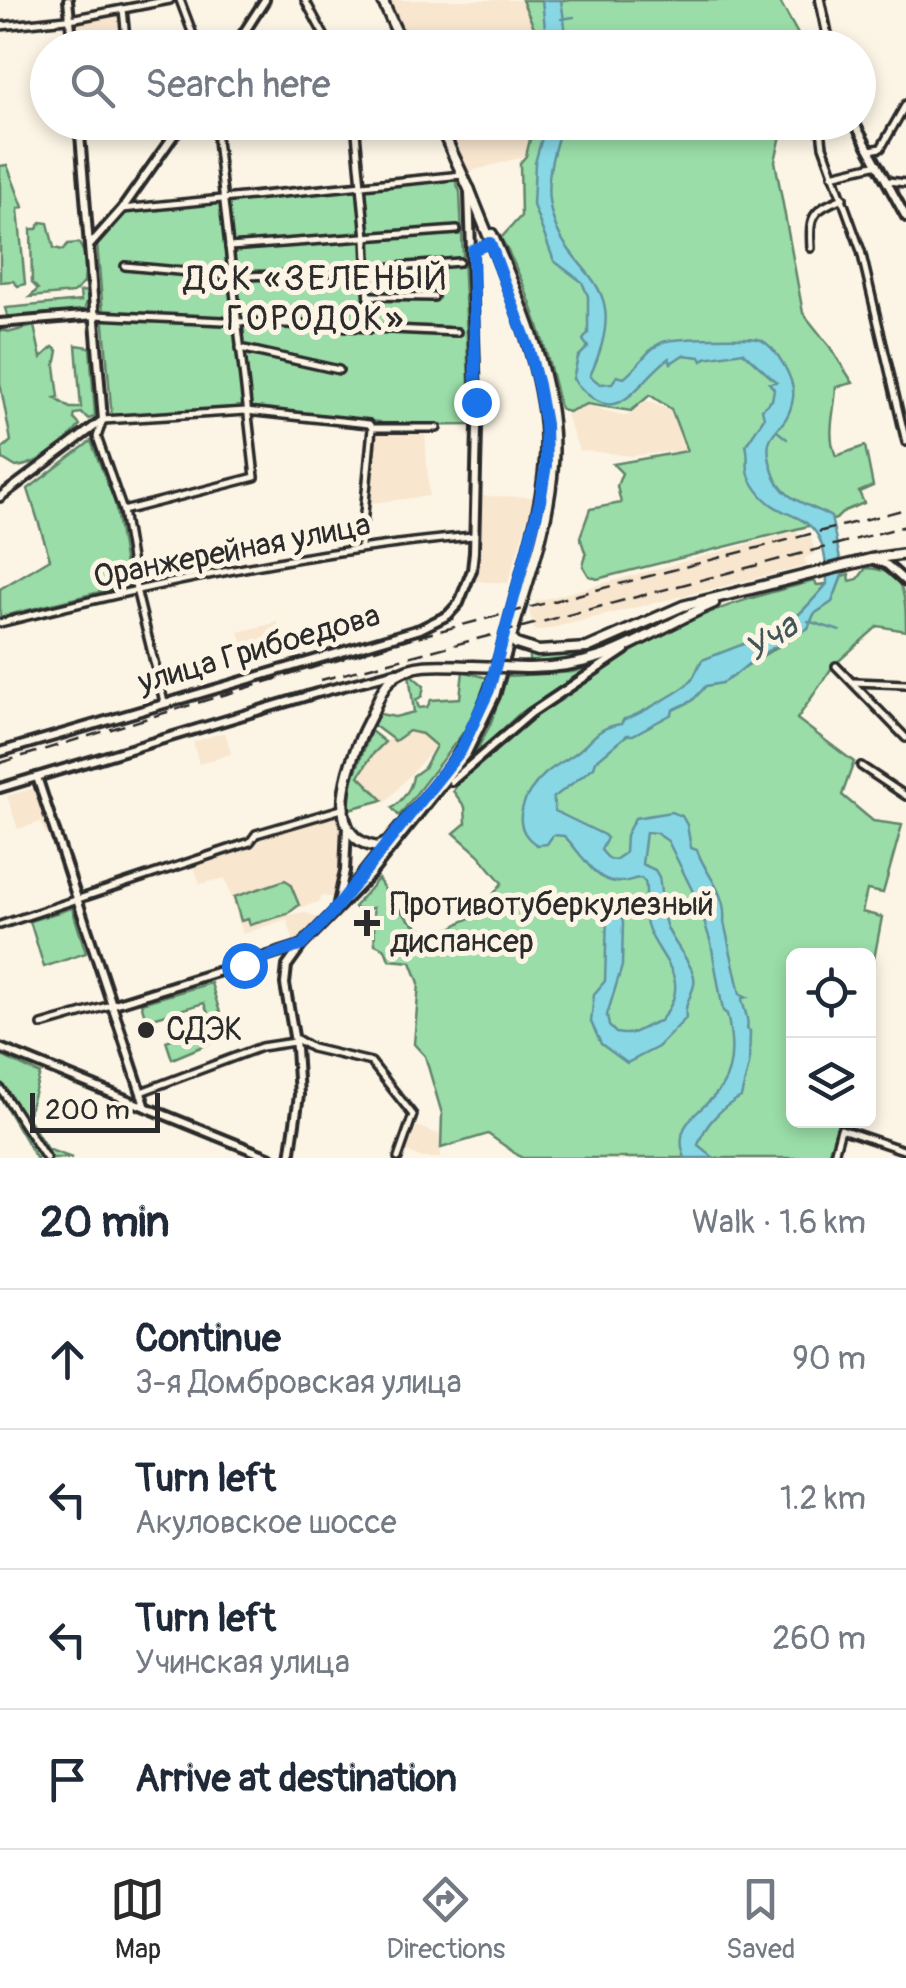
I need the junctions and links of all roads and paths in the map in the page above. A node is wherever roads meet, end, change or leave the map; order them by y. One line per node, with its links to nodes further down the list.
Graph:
1 (68, 0): 9 (street)
2 (170, 0): 8 (street)
3 (180, 0): 13 (street)
4 (265, 0): 14 (street)
5 (305, 0): 15 (street)
6 (382, 0): 16 (main road)
7 (820, 0): 17 (street)
8 (123, 9): 9 (street); 12 (street)
9 (70, 19): 10 (street); 11 (street)
10 (0, 26)
11 (71, 30)
12 (125, 30)
13 (191, 30)
14 (246, 30)
15 (321, 30)
16 (396, 30)
17 (826, 30)
18 (906, 104): 26 (street)
19 (81, 140): 41 (street)
20 (170, 140): 36 (street)
21 (217, 140): 34 (street)
22 (356, 140): 32 (street)
23 (446, 140): 29 (main road)
24 (822, 140): 28 (street)
25 (864, 140): 26 (street)
26 (870, 150): 27 (street)
27 (879, 164): 28 (street); 30 (street)
28 (832, 174): 35 (street)
29 (462, 175): 32 (street); 33 (main road)
30 (888, 180): 31 (street); 37 (street)
31 (906, 182)
32 (360, 185): 34 (street); 39 (street)
33 (469, 188): 40 (main road); 44 (street, улица Грибоедова)
34 (225, 197): 36 (street); 42 (street)
35 (843, 198): 43 (street); 62 (street)
36 (122, 209): 41 (street)
37 (906, 217)
38 (458, 230): 39 (street)
39 (366, 238): 42 (street); 47 (street)
40 (493, 243): 44 (street); 75 (main road); 93 (main road)
41 (90, 245): 51 (street)
42 (229, 247): 48 (street)
43 (811, 248)
44 (473, 250): 65 (street, улица Грибоедова)
45 (459, 262): 47 (street)
46 (126, 266): 48 (street)
47 (368, 269): 48 (street); 49 (street)
48 (232, 276): 52 (street)
49 (369, 296): 50 (street); 54 (street)
50 (434, 296)
51 (95, 315): 52 (street); 53 (street); 59 (street)
52 (236, 321): 54 (street); 56 (street)
53 (0, 323)
54 (370, 329): 55 (street)
55 (457, 332)
56 (238, 348): 57 (street); 58 (street)
57 (339, 370)
58 (246, 411): 59 (street); 60 (street); 64 (street)
59 (103, 420): 63 (street); 64 (street)
60 (370, 426): 61 (street); 66 (street)
61 (437, 428)
62 (906, 442)
63 (0, 497)
64 (123, 511): 72 (street)
65 (474, 536): 66 (street, Оранжерейная улица); 83 (street, улица Грибоедова)
66 (361, 546): 72 (street, Оранжерейная улица)
67 (890, 555): 68 (main road); 69 (main road); 70 (street)
68 (906, 555): 70 (street)
69 (871, 559): 70 (street); 73 (main road)
70 (896, 570): 71 (street)
71 (906, 582)
72 (136, 589): 74 (street, Оранжерейная улица); 83 (street)
73 (737, 594): 75 (main road); 76 (main road)
74 (0, 622)
75 (511, 637): 90 (street)
76 (625, 650): 78 (main road, bridge); 90 (street)
77 (836, 666): 80 (street)
78 (407, 669): 79 (street); 82 (main road)
79 (364, 681): 82 (street); 87 (street)
80 (854, 682): 81 (street); 84 (street)
81 (906, 684)
82 (378, 700): 91 (main road)
83 (164, 702): 85 (street, улица Грибоедова)
84 (906, 738)
85 (0, 752)
86 (862, 766): 89 (street)
87 (38, 776): 88 (street); 94 (street)
88 (0, 788)
89 (906, 796)
90 (429, 803): 95 (street)
91 (345, 808): 92 (main road); 94 (street)
92 (347, 825): 93 (main road); 95 (street)
93 (388, 842): 95 (street)
94 (78, 899): 96 (street); 99 (street)
95 (333, 911): 97 (street)
96 (0, 925)
97 (291, 950): 98 (street); 98 (street); 99 (street)
98 (289, 963): 101 (street)
99 (111, 1005): 100 (street); 104 (street)
100 (42, 1025)
101 (295, 1040): 104 (street); 109 (street); 110 (street)
102 (0, 1048): 105 (street)
103 (0, 1088): 107 (street)
104 (141, 1092): 105 (street)
105 (145, 1105): 108 (street)
106 (906, 1151): 111 (street)
107 (46, 1158)
108 (271, 1158)
109 (290, 1158)
110 (398, 1158)
111 (832, 1158)

